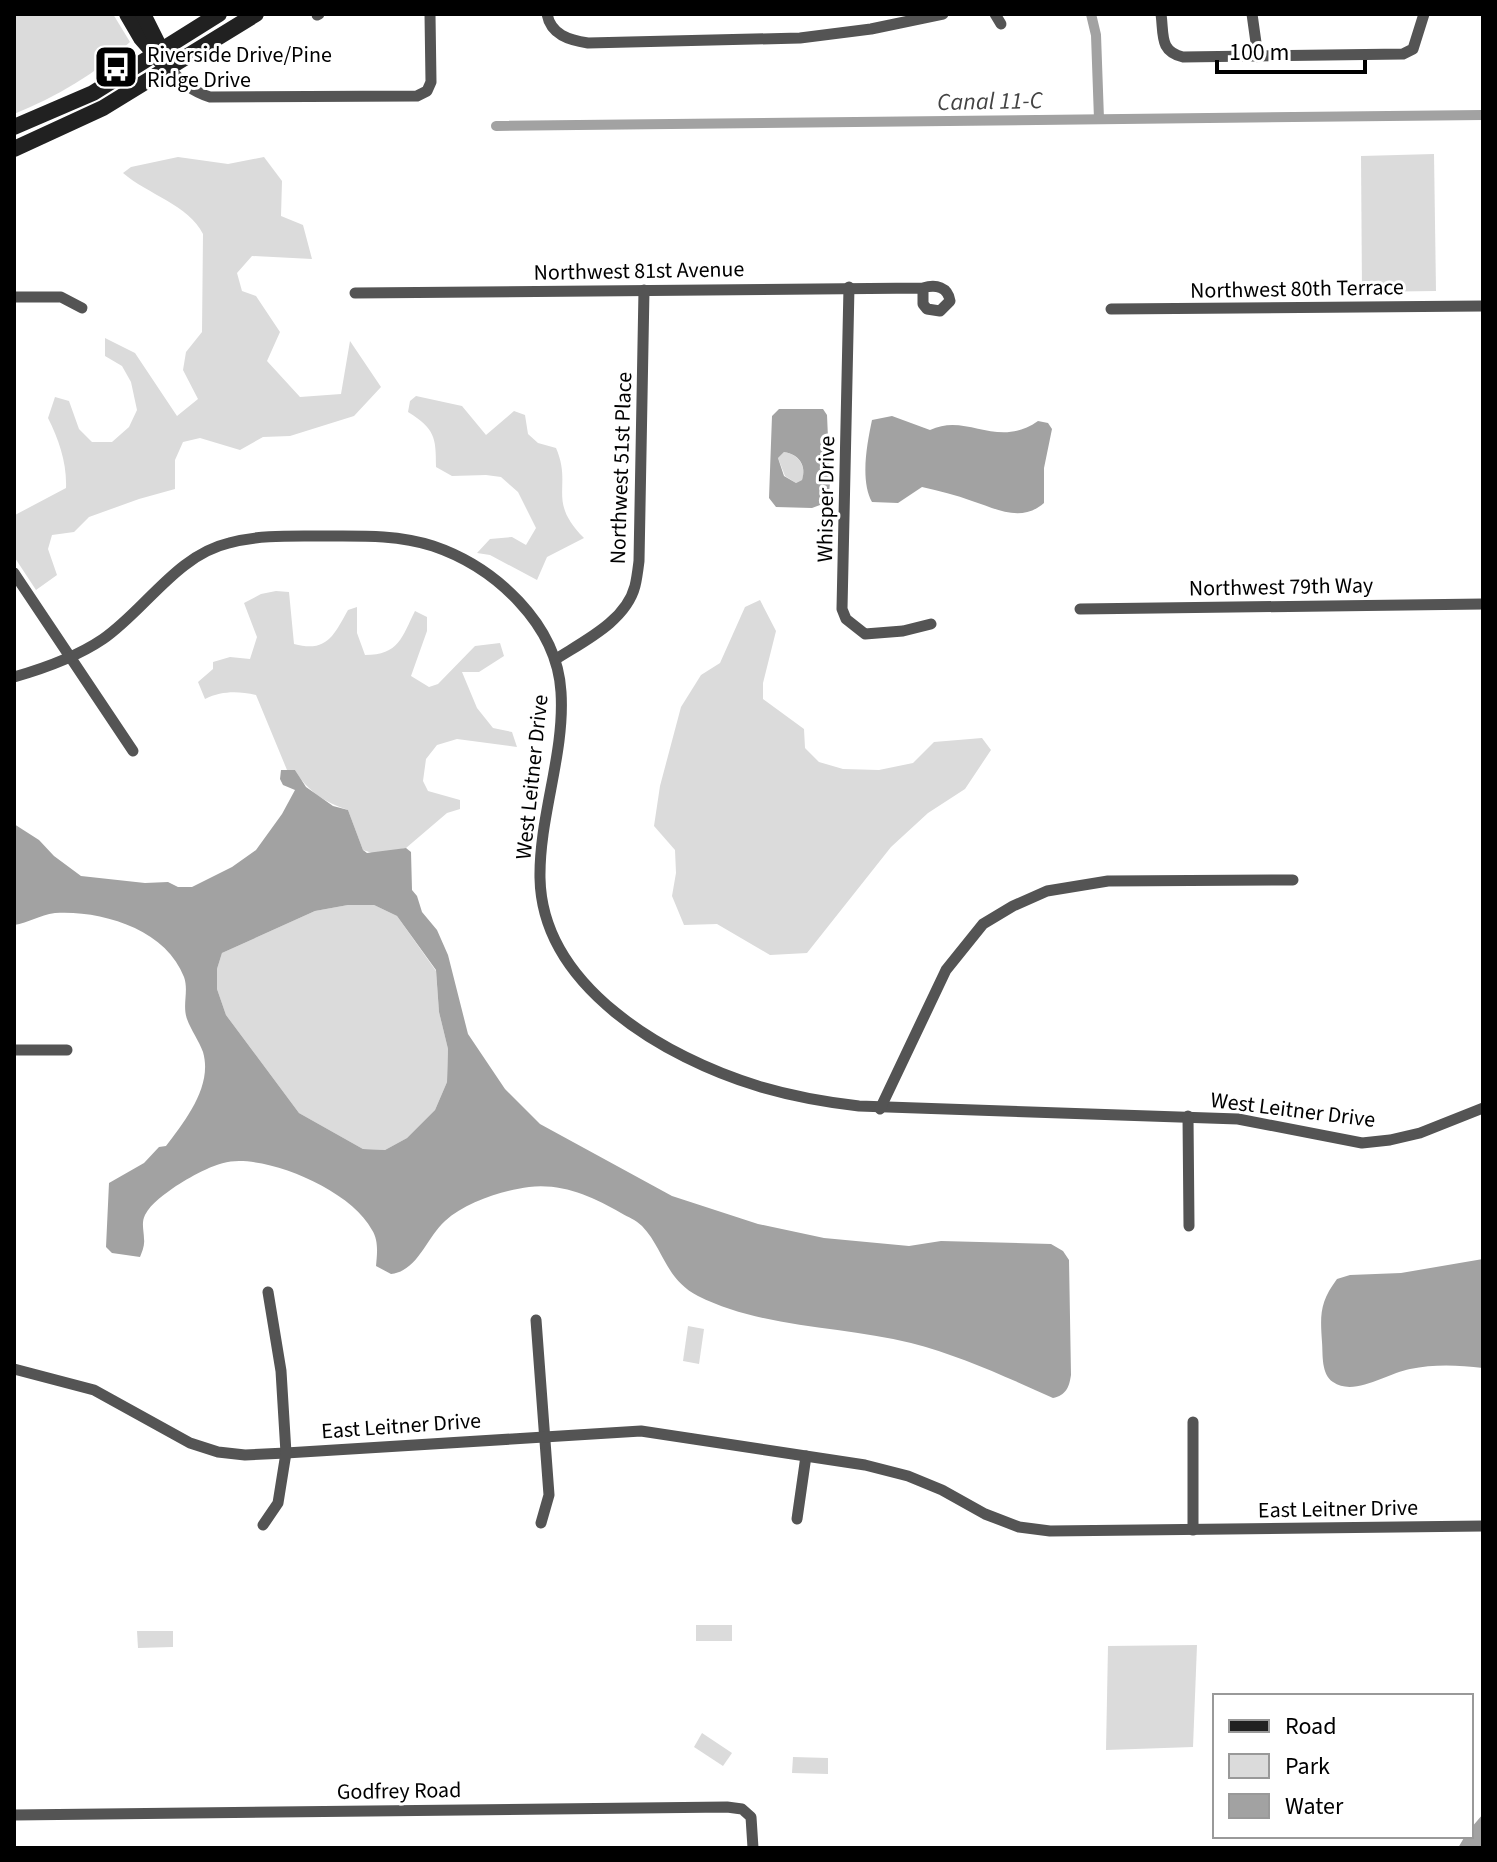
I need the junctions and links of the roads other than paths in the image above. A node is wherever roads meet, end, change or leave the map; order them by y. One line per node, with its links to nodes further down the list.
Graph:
1 (127, 14): 11 (street)
2 (143, 14): 11 (street)
3 (219, 14): 11 (street)
4 (256, 14): 13 (street)
5 (430, 14): 13 (street)
6 (547, 14): 7 (street)
7 (943, 14)
8 (1161, 14): 12 (street)
9 (1252, 14): 12 (street)
10 (1424, 14): 12 (street)
11 (158, 52): 13 (street); 14 (street)
12 (1258, 57)
13 (168, 67): 15 (street)
14 (14, 127)
15 (14, 149)
16 (849, 287): 17 (street, Northwest 81st Avenue); 18 (street, Northwest 81st Avenue); 27 (street, Whisper Drive)
17 (923, 288)
18 (644, 290): 19 (street, Northwest 81st Avenue); 29 (street, Northwest 51st Place)
19 (355, 293)
20 (14, 297): 22 (street)
21 (1483, 306): 23 (street, Northwest 80th Terrace)
22 (82, 308)
23 (1111, 309)
24 (14, 573): 28 (street)
25 (1483, 604): 26 (street, Northwest 79th Way)
26 (1080, 609)
27 (931, 624)
28 (69, 656): 29 (street, West Leitner Drive); 30 (street, West Leitner Drive); 31 (street)
29 (556, 659): 36 (street, West Leitner Drive)
30 (14, 677)
31 (133, 751)
32 (1293, 880): 36 (street)
33 (14, 1050): 34 (street)
34 (67, 1050)
35 (1483, 1108): 37 (street, West Leitner Drive)
36 (880, 1109): 37 (street, West Leitner Drive)
37 (1188, 1116): 38 (street, West Leitner Drive)
38 (1189, 1226)
39 (268, 1292): 44 (street)
40 (536, 1320): 43 (street)
41 (14, 1369): 44 (street, East Leitner Drive)
42 (1193, 1422): 50 (street)
43 (545, 1436): 44 (street, East Leitner Drive); 45 (street, East Leitner Drive); 47 (street)
44 (286, 1453): 48 (street)
45 (806, 1456): 46 (street); 50 (street, East Leitner Drive)
46 (797, 1519)
47 (541, 1523)
48 (263, 1525)
49 (1483, 1526): 50 (street, East Leitner Drive)
50 (1193, 1530)
51 (14, 1815): 52 (street, Godfrey Road)
52 (753, 1848)

